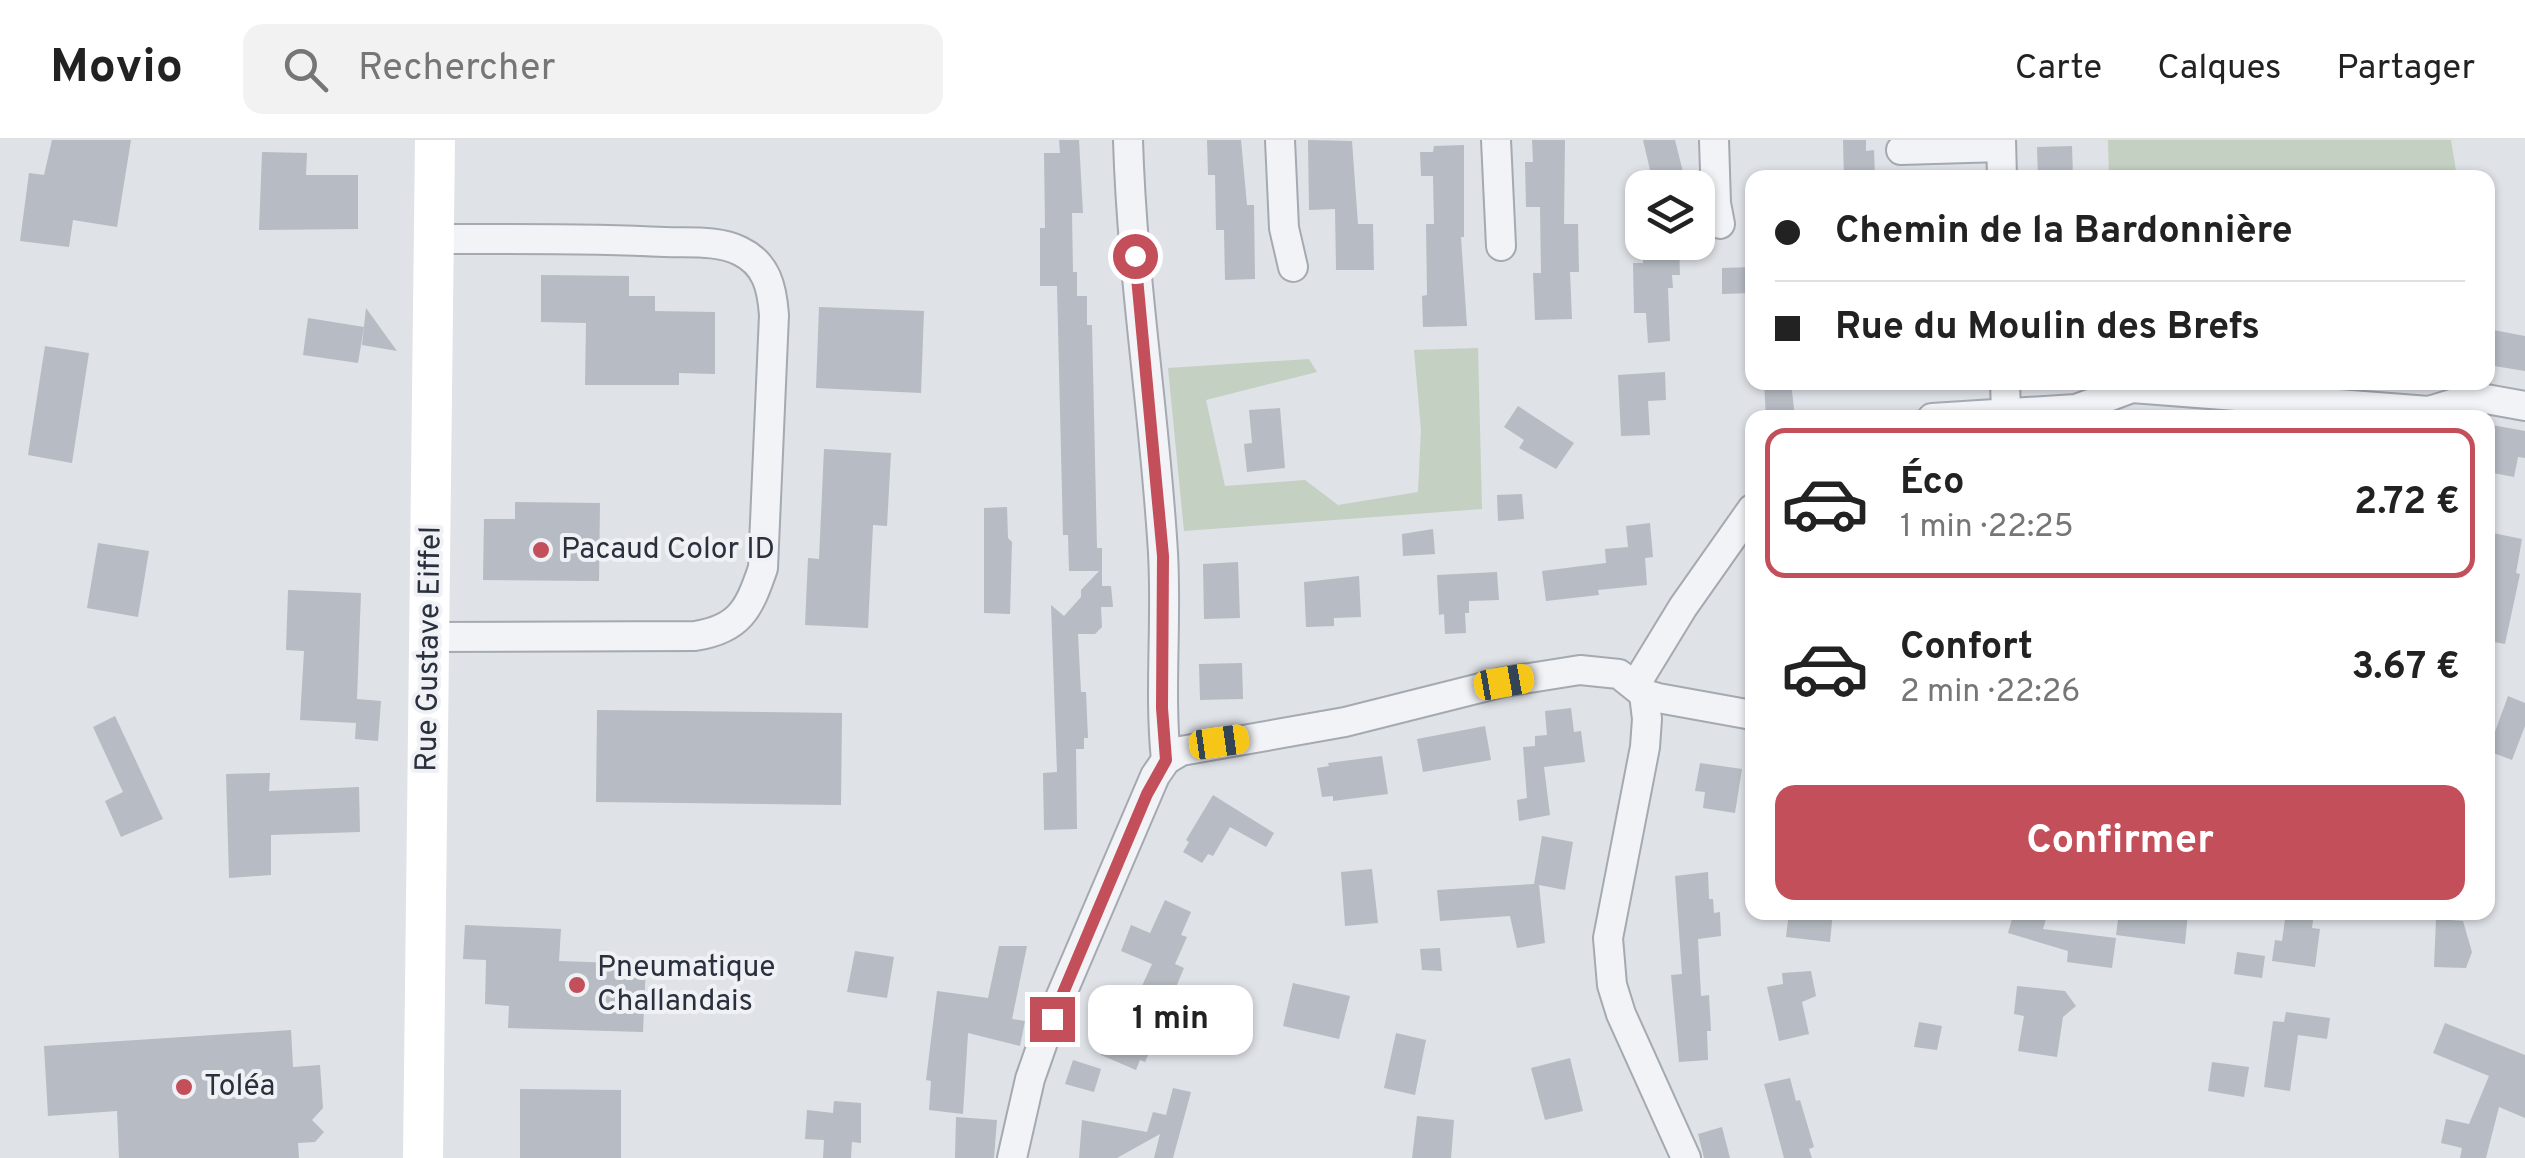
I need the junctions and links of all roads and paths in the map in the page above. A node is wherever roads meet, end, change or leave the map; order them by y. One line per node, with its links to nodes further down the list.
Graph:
1 (436, 140): 10 (street, Rue Gustave Eiffel)
2 (1128, 140): 23 (street)
3 (1280, 140): 12 (street)
4 (1496, 140): 11 (street)
5 (1714, 140): 9 (street)
6 (2001, 143): 7 (street); 8 (street)
7 (1902, 150)
8 (2002, 170)
9 (1720, 224)
10 (435, 239): 20 (street, Rue Gustave Eiffel); 20 (street)
11 (1501, 246)
12 (1293, 267)
13 (2127, 390): 16 (street)
14 (2158, 390): 17 (street)
15 (2525, 406): 18 (street)
16 (2053, 410)
17 (2416, 410)
18 (2432, 410)
19 (1745, 518): 21 (street)
20 (430, 638): 24 (street, Rue Gustave Eiffel)
21 (1640, 689): 22 (street); 23 (street); 26 (street)
22 (1745, 714)
23 (1166, 760): 25 (street)
24 (424, 1158)
25 (1012, 1158)
26 (1686, 1158)

